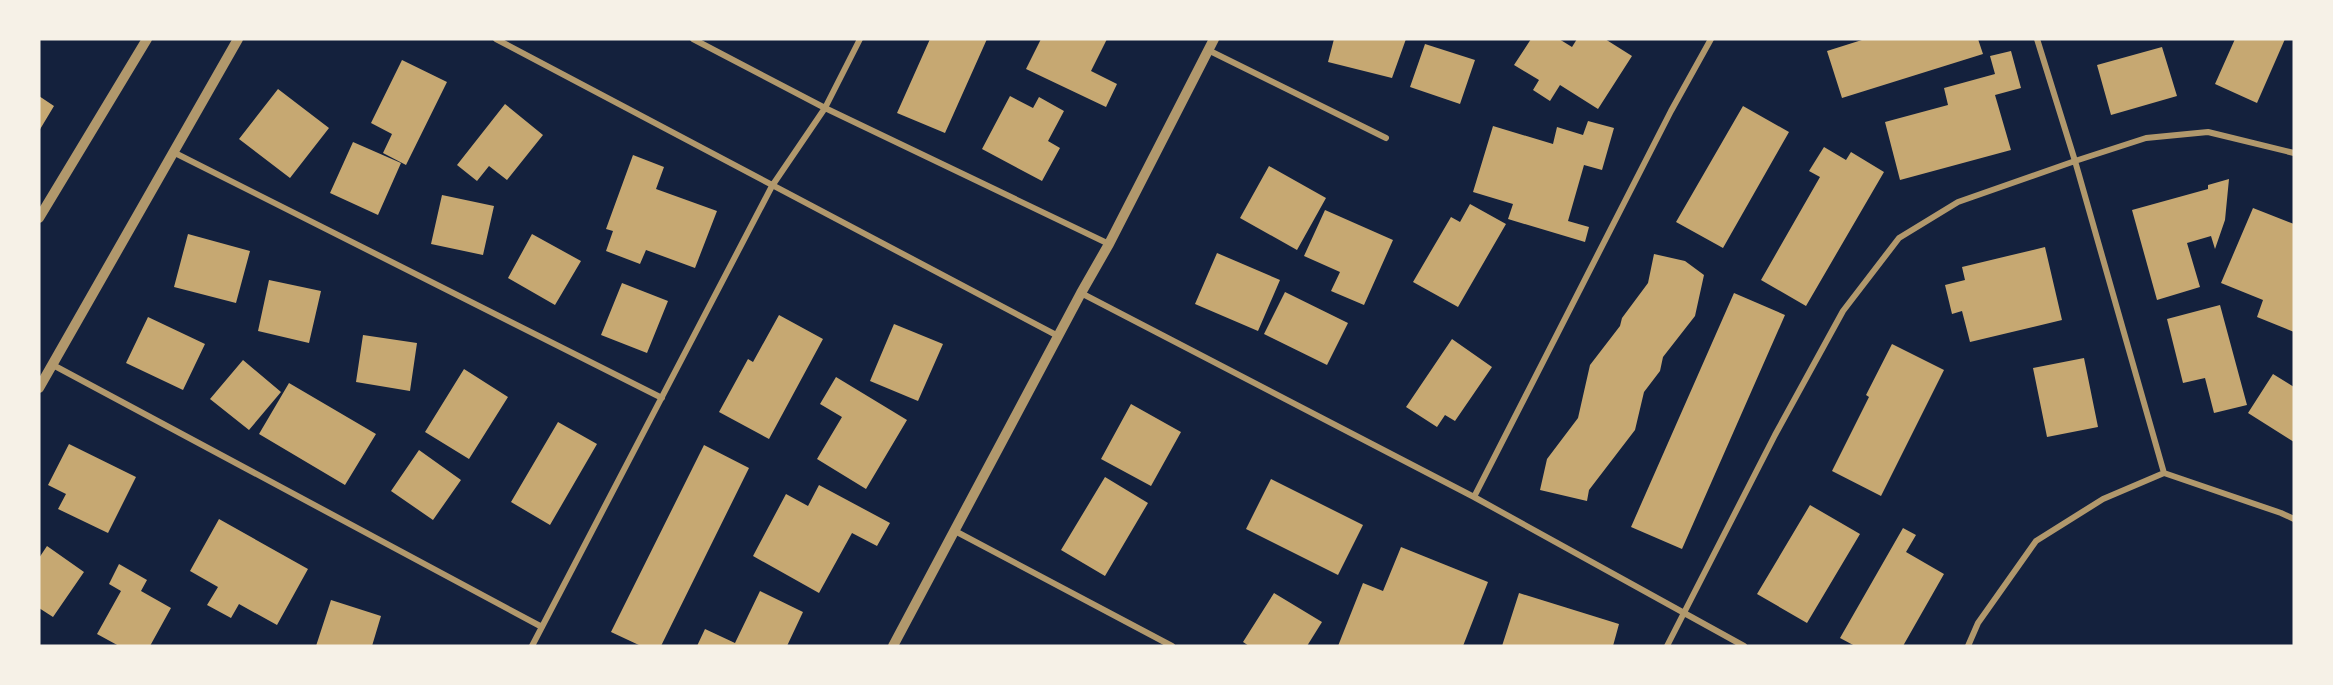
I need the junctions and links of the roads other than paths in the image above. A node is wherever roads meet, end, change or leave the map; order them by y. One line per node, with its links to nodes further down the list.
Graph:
1 (147, 39): 16 (street)
2 (238, 39): 12 (street)
3 (496, 39): 15 (street)
4 (693, 39): 10 (street)
5 (861, 39): 10 (street)
6 (1214, 39): 9 (street)
7 (1711, 39): 24 (street)
8 (2037, 39): 14 (street)
9 (1208, 50): 11 (street); 17 (street)
10 (825, 108): 15 (street); 17 (street)
11 (1386, 138)
12 (175, 153): 20 (street); 22 (street)
13 (2294, 153): 14 (street)
14 (2075, 160): 23 (street); 27 (street)
15 (772, 186): 19 (street); 22 (street)
16 (39, 218)
17 (1109, 244): 18 (street)
18 (1081, 293): 19 (street); 24 (street)
19 (1058, 336): 26 (street)
20 (53, 365): 21 (street); 28 (street)
21 (39, 388)
22 (662, 398): 28 (street)
23 (2164, 473): 25 (street); 34 (street)
24 (1474, 497): 27 (street)
25 (2294, 519)
26 (955, 531): 30 (street); 31 (street)
27 (1683, 614): 32 (street); 33 (street)
28 (542, 627): 29 (street)
29 (532, 646)
30 (893, 646)
31 (1172, 646)
32 (1667, 646)
33 (1744, 646)
34 (1968, 646)

